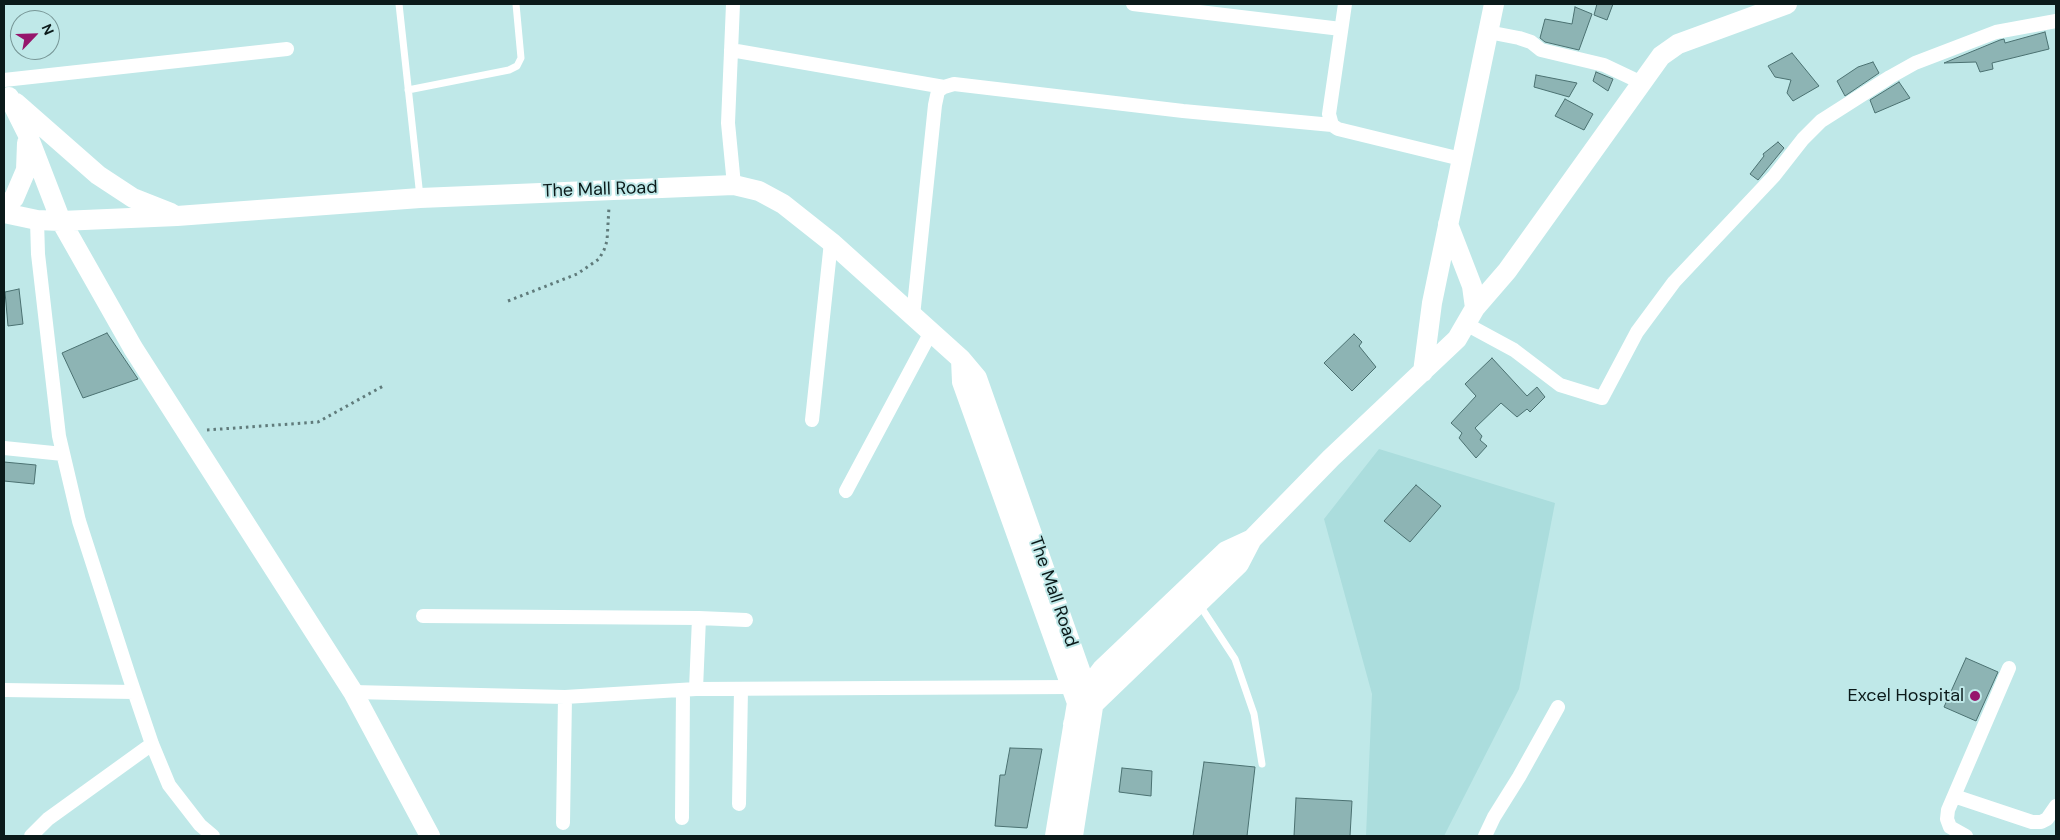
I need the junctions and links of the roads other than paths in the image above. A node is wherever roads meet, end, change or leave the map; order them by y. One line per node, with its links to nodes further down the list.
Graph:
1 (399, 4): 16 (lane)
2 (516, 4): 16 (lane)
3 (733, 4): 12 (street)
4 (1132, 4): 9 (street)
5 (1345, 4): 9 (street)
6 (1494, 4): 10 (street)
7 (1787, 4): 13 (street)
8 (2056, 21): 30 (street)
9 (1341, 29): 17 (street)
10 (1488, 32): 13 (street); 19 (street)
11 (287, 49): 15 (street)
12 (731, 50): 14 (street); 20 (street)
13 (1642, 83): 30 (street)
14 (944, 87): 17 (street); 29 (street)
15 (5, 90): 18 (street); 24 (street)
16 (408, 90): 21 (lane)
17 (1332, 125): 19 (street)
18 (27, 134): 22 (street); 26 (street)
19 (1461, 159): 27 (street)
20 (734, 185): 21 (street, The Mall Road); 28 (street, The Mall Road)
21 (420, 198): 24 (street, The Mall Road)
22 (4, 206)
23 (4, 213): 25 (street, The Mall Road)
24 (177, 216): 26 (street, The Mall Road)
25 (37, 220): 26 (street, The Mall Road); 35 (street)
26 (61, 221): 47 (street)
27 (1448, 224): 30 (street); 32 (street)
28 (831, 242): 29 (street, The Mall Road); 33 (street)
29 (913, 316): 31 (street, The Mall Road)
30 (1471, 316): 32 (street)
31 (930, 332): 36 (street); 48 (street, The Mall Road)
32 (1423, 372): 37 (street)
33 (812, 420)
34 (4, 448): 35 (street)
35 (64, 454): 46 (street)
36 (846, 491)
37 (1252, 540): 38 (street); 48 (street)
38 (1199, 604): 48 (street); 52 (lane)
39 (423, 616): 40 (street)
40 (699, 618): 41 (street); 45 (street)
41 (746, 620)
42 (2009, 668): 53 (street)
43 (741, 689): 45 (street); 48 (street); 54 (street)
44 (4, 690): 46 (street)
45 (689, 690): 49 (street); 56 (street)
46 (134, 692): 51 (street)
47 (353, 692): 49 (street); 60 (street)
48 (1082, 696): 61 (street); 62 (street, The Mall Road)
49 (565, 697): 57 (street)
50 (1558, 707): 63 (street)
51 (152, 744): 58 (street); 59 (street)
52 (1262, 764)
53 (1954, 796): 55 (street); 64 (street)
54 (739, 804)
55 (2056, 806)
56 (682, 818)
57 (563, 823)
58 (31, 836)
59 (213, 836)
60 (430, 836)
61 (1055, 836)
62 (1073, 836)
63 (1485, 836)
64 (1966, 836)

